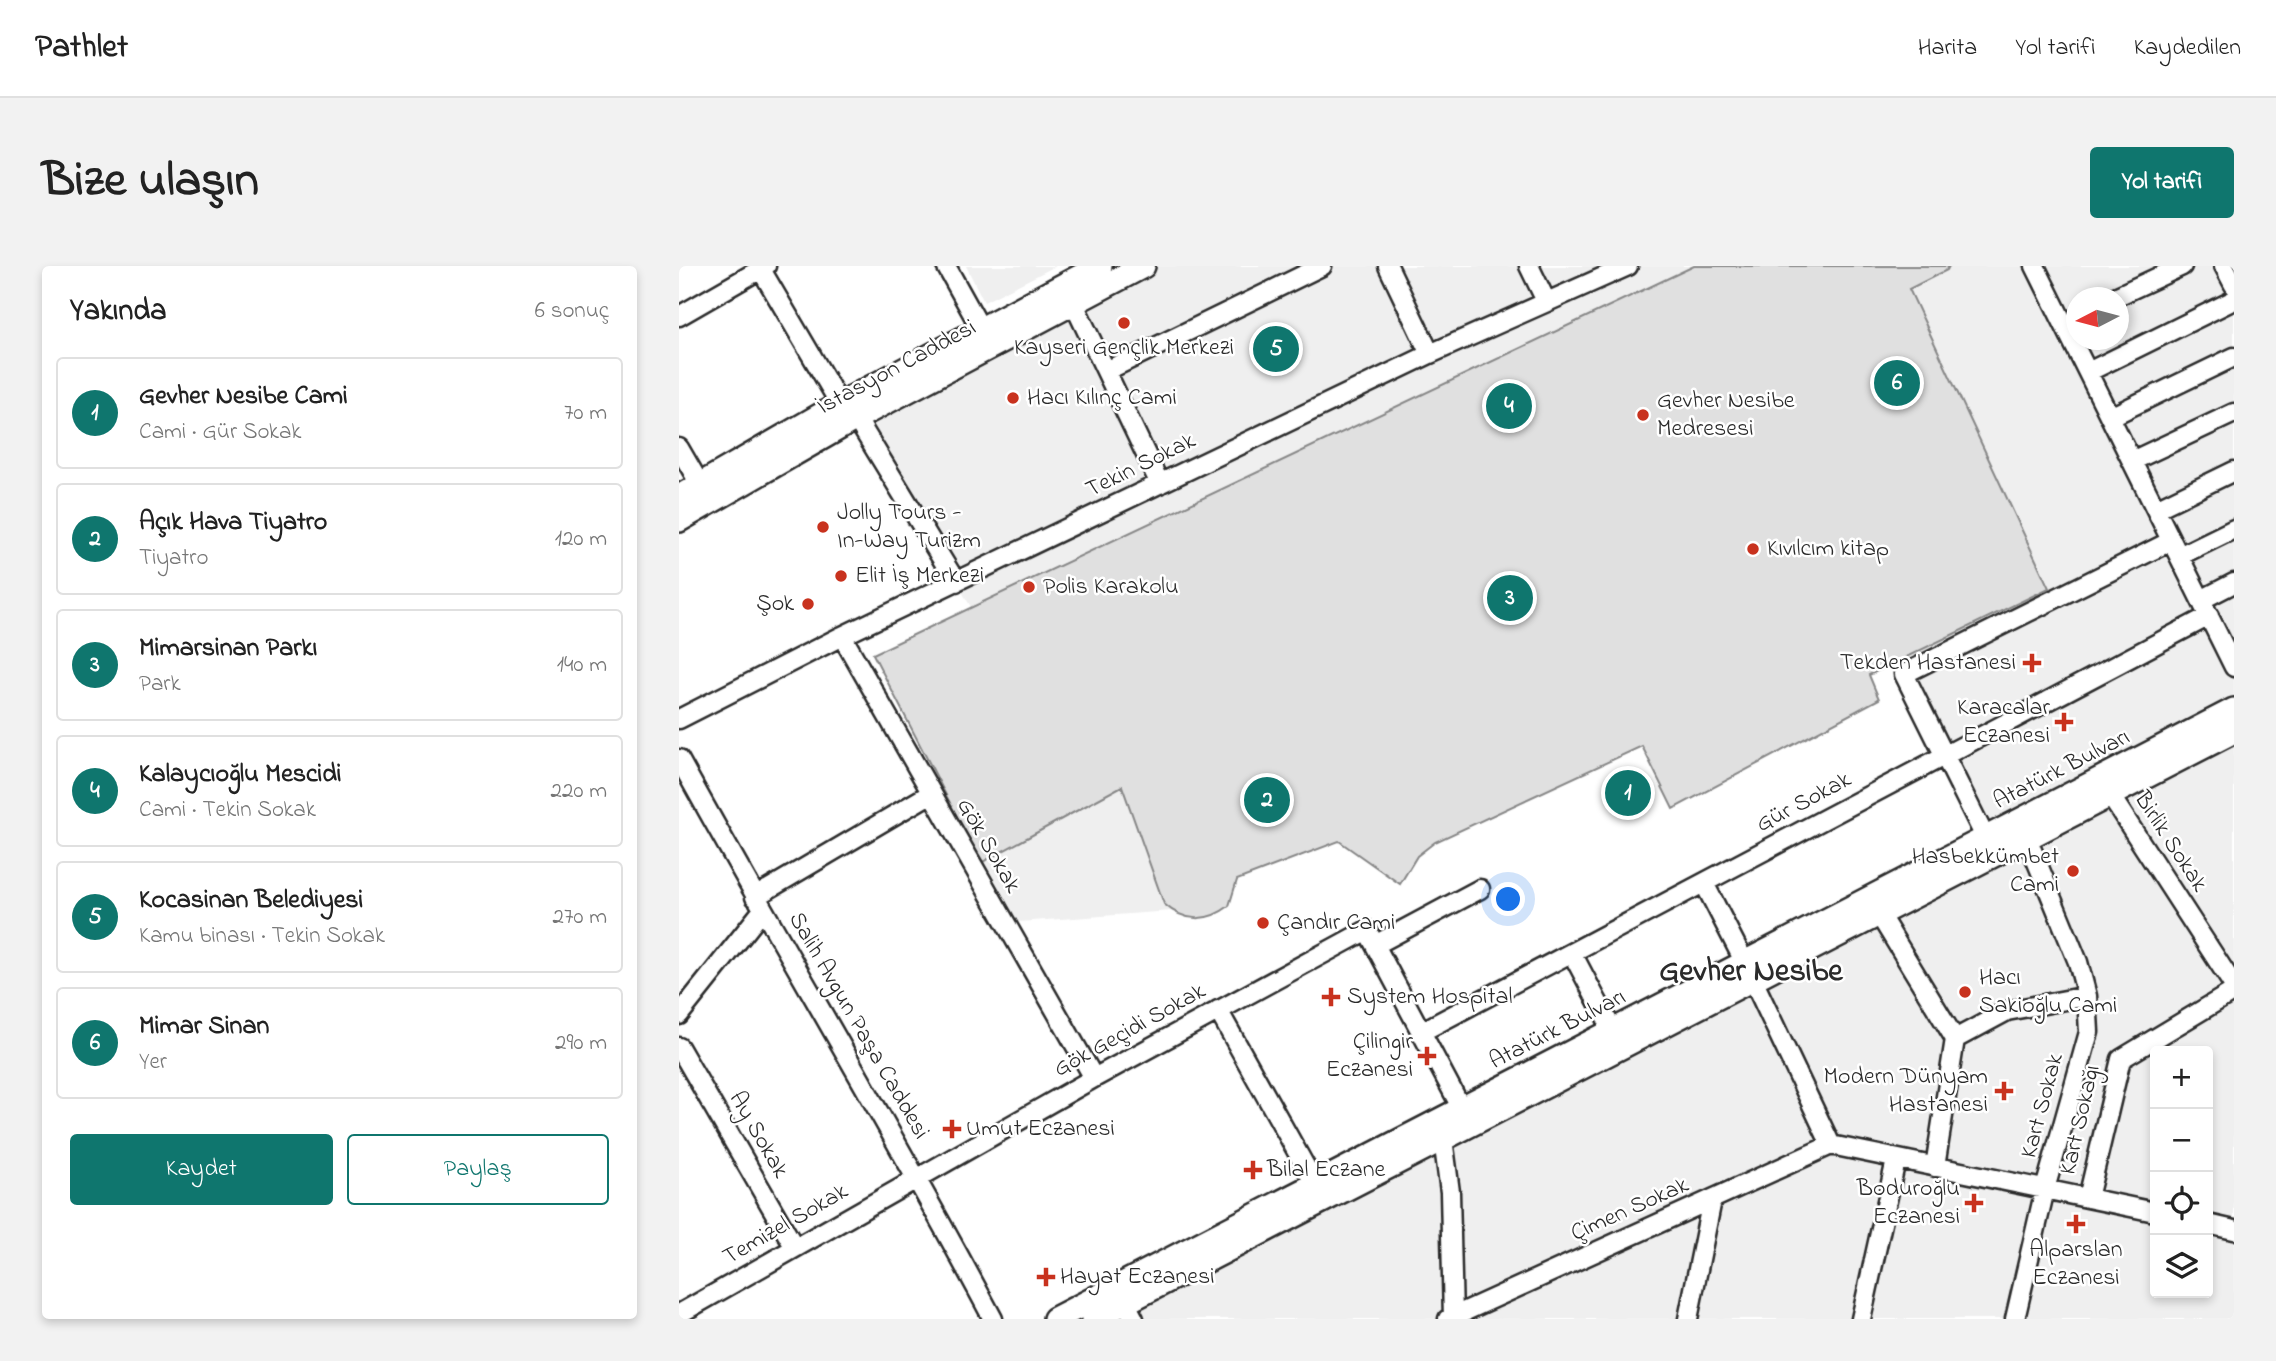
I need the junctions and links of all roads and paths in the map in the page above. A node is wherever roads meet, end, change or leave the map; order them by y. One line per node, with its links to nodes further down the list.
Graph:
1 (946, 266): 19 (street)
2 (1100, 266): 19 (main road, İstasyon Caddesi)
3 (1143, 266): 16 (main road, İstasyon Caddesi)
4 (1322, 266): 23 (street)
5 (1388, 266): 21 (street)
6 (1529, 266): 15 (street)
7 (1628, 266): 15 (street, Tekin Sokak)
8 (2035, 266): 17 (street)
9 (2182, 266): 13 (street)
10 (2224, 266): 12 (street)
11 (762, 267): 18 (street); 25 (street)
12 (2234, 285)
13 (2129, 291)
14 (2234, 300): 24 (street)
15 (1546, 301): 21 (street, Tekin Sokak)
16 (1073, 302): 23 (street); 25 (main road, İstasyon Caddesi)
17 (2066, 312)
18 (679, 316)
19 (981, 329): 25 (main road, İstasyon Caddesi)
20 (2081, 350): 24 (street)
21 (1430, 354): 31 (street, Tekin Sokak)
22 (2234, 357): 27 (street)
23 (1105, 370): 31 (street)
24 (2088, 372): 27 (street)
25 (848, 411): 32 (main road, İstasyon Caddesi); 35 (main road, İstasyon Caddesi); 38 (street)
26 (2234, 413): 29 (street)
27 (2110, 417): 29 (street)
28 (679, 448): 32 (street)
29 (2132, 461): 34 (street)
30 (2234, 471): 34 (street)
31 (1160, 484): 38 (street, Tekin Sokak)
32 (701, 485): 33 (main road, İstasyon Caddesi)
33 (679, 497)
34 (2156, 509): 37 (street)
35 (679, 520)
36 (2234, 528): 37 (street)
37 (2175, 548): 40 (street); 48 (street)
38 (956, 582): 42 (street, Tekin Sokak)
39 (2234, 583): 40 (street)
40 (2201, 600): 41 (street)
41 (2209, 617): 43 (street); 48 (street, Gür Sokak)
42 (842, 636): 46 (street, Tekin Sokak); 50 (street, Gök Sokak)
43 (2229, 642): 44 (street)
44 (2234, 667)
45 (2234, 710): 53 (main road, Atatürk Bulvarı)
46 (679, 719)
47 (2234, 731): 51 (main road, Atatürk Bulvarı)
48 (1945, 756): 53 (street); 54 (street, Gür Sokak)
49 (679, 759): 56 (street, Salih Avgun Paşa Caddesi)
50 (930, 794): 56 (street); 69 (street, Gök Sokak)
51 (2110, 795): 52 (main road, Atatürk Bulvarı); 61 (street, Birlik Sokak)
52 (2027, 838): 57 (main road, Atatürk Bulvarı); 62 (street, Kart Sokak)
53 (1986, 839): 60 (main road, Atatürk Bulvarı)
54 (1704, 883): 59 (street, Gür Sokak); 60 (street)
55 (1481, 889): 58 (street, Gök Geçidi Sokak)
56 (758, 904): 64 (street); 75 (street, Salih Avgun Paşa Caddesi)
57 (1879, 914): 60 (main road, Atatürk Bulvarı); 67 (street)
58 (1371, 937): 63 (street, Gök Geçidi Sokak); 66 (street)
59 (1572, 953): 65 (street); 66 (street, Gür Sokak)
60 (1749, 971): 65 (main road, Atatürk Bulvarı); 71 (main road, Atatürk Bulvarı); 72 (street)
61 (2234, 988): 78 (street, Kart Sokağı)
62 (2087, 996): 67 (street); 77 (street, Kart Sokak)
63 (1218, 1010): 69 (street, Gök Geçidi Sokak); 76 (street)
64 (679, 1015)
65 (1613, 1031): 70 (main road, Atatürk Bulvarı)
66 (1421, 1032): 70 (street)
67 (1955, 1039): 74 (street)
68 (679, 1047): 83 (street, Ay Sokak)
69 (1094, 1079): 75 (street, Gök Geçidi Sokak)
70 (1462, 1109): 76 (main road, Atatürk Bulvarı)
71 (1443, 1139): 84 (main road, Atatürk Bulvarı); 86 (street)
72 (1831, 1145): 73 (street); 79 (street, Çimen Sokak)
73 (1896, 1160): 74 (street); 91 (street)
74 (1935, 1167): 77 (street)
75 (918, 1178): 83 (street, Temizel Sokak); 87 (street, Salih Avgun Paşa Caddesi)
76 (1315, 1184): 88 (main road, Atatürk Bulvarı)
77 (2045, 1189): 78 (street); 92 (street, Kart Sokak)
78 (2088, 1198): 80 (street)
79 (1712, 1200): 86 (street, Çimen Sokak); 90 (street)
80 (2150, 1211)
81 (2213, 1225): 82 (street)
82 (2234, 1230)
83 (795, 1248): 85 (street, Temizel Sokak)
84 (1130, 1311): 89 (main road, Atatürk Bulvarı)
85 (679, 1314)
86 (1451, 1318)
87 (993, 1319)
88 (1055, 1319)
89 (1093, 1319)
90 (1688, 1319)
91 (1861, 1319)
92 (2015, 1319)

